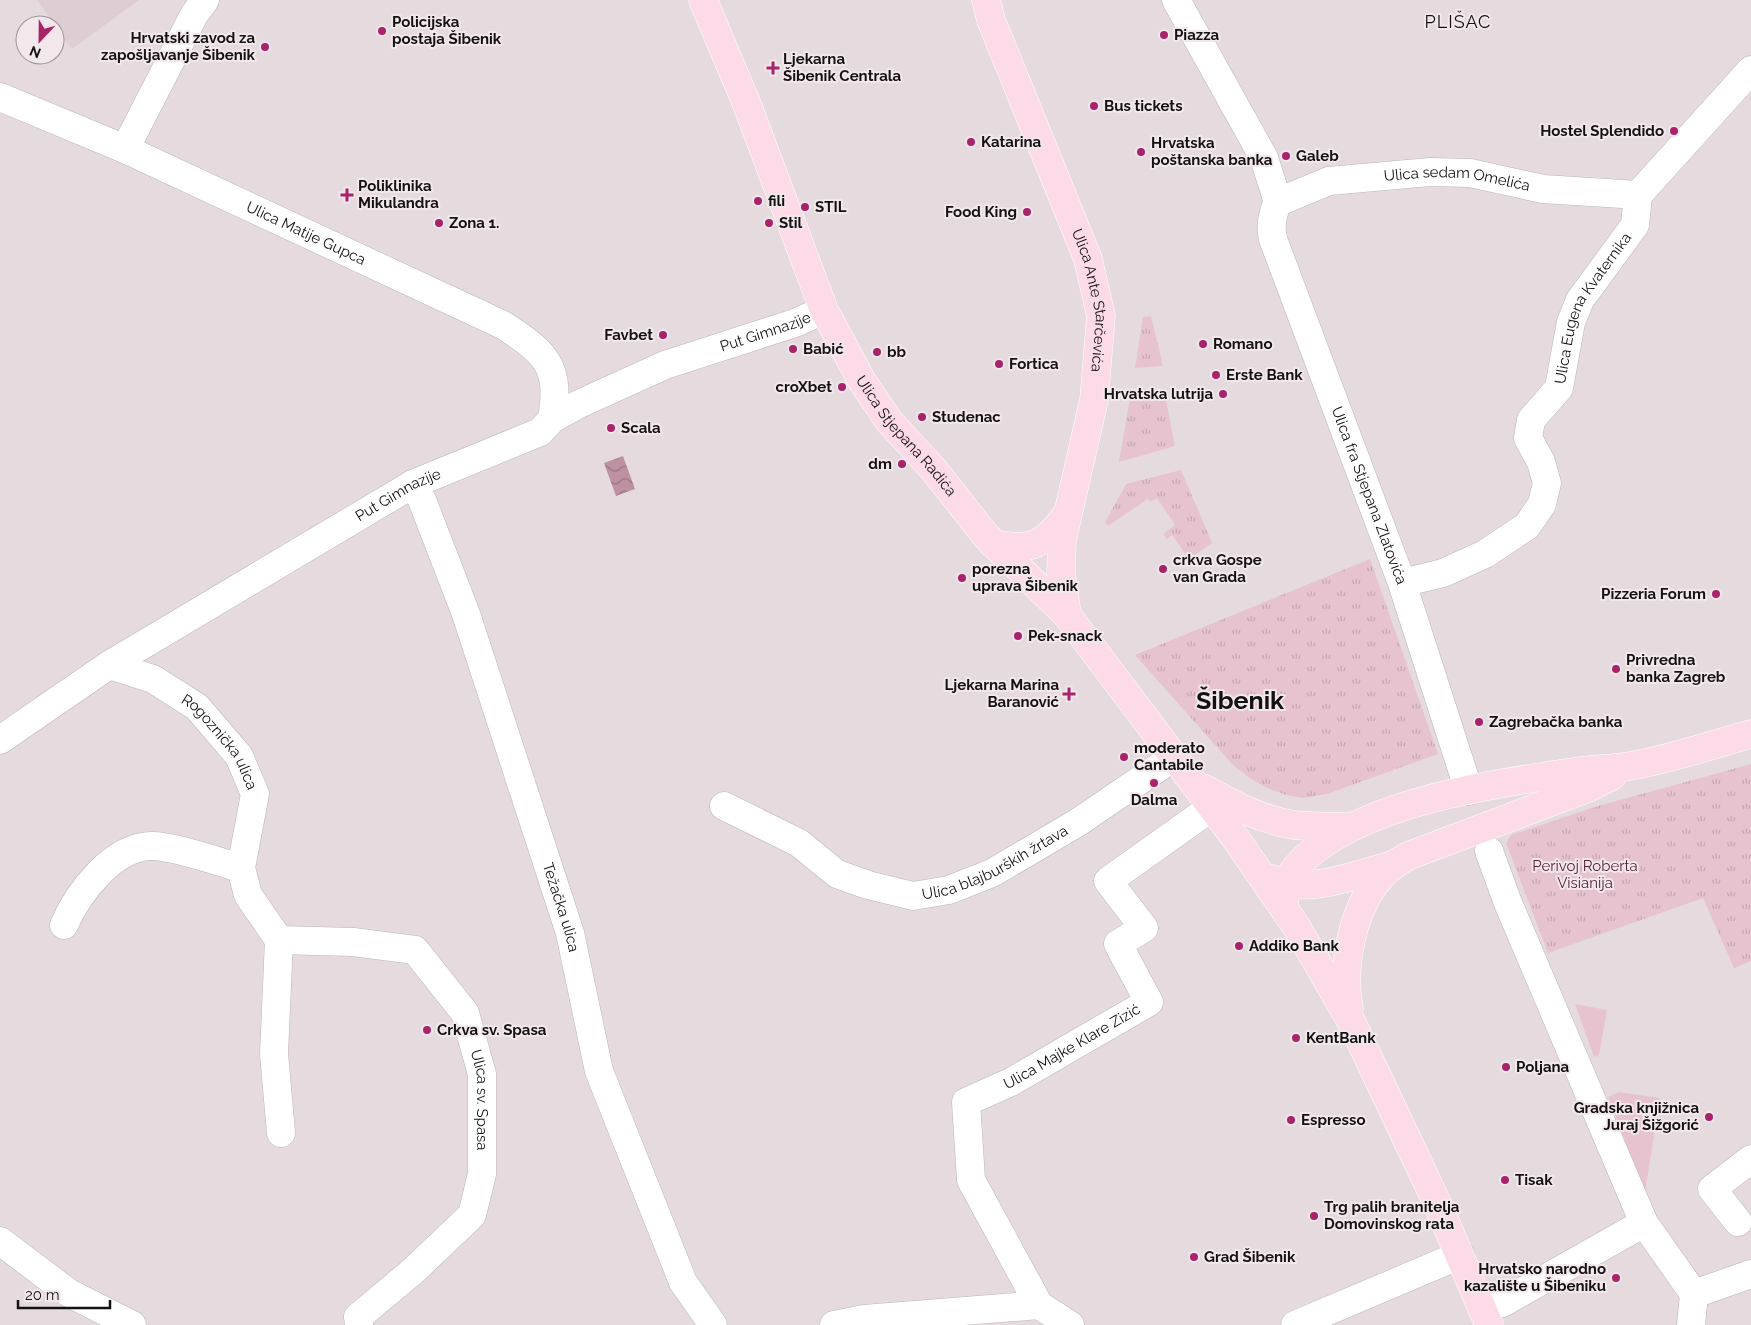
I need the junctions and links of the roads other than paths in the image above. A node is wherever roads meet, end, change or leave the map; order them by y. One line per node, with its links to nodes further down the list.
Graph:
1 (205, 0): 7 (street)
2 (703, 0): 10 (main road, Ulica Stjepana Radića)
3 (986, 0): 13 (main road, Ulica Ante Starčevića)
4 (1176, 0): 9 (street)
5 (1751, 70): 8 (street)
6 (0, 97): 7 (street, Ulica Matije Gupca)
7 (125, 149): 11 (street, Ulica Matije Gupca)
8 (1638, 195): 9 (street, Ulica sedam Omelića); 15 (street, Ulica Eugena Kvaternika)
9 (1278, 202): 15 (street, Ulica fra Stjepana Zlatovića)
10 (824, 310): 11 (street, Put Gimnazije); 14 (main road, Ulica Stjepana Radića)
11 (552, 419): 12 (street, Put Gimnazije)
12 (412, 484): 17 (street, Put Gimnazije); 48 (street, Težačka ulica)
13 (1069, 511): 14 (main road); 16 (main road, Ulica Ante Starčevića)
14 (992, 543): 16 (main road, Ulica Stjepana Radića)
15 (1402, 583): 23 (street, Ulica fra Stjepana Zlatovića)
16 (1067, 615): 20 (main road, Ulica Stjepana Radića)
17 (109, 665): 19 (street, Put Gimnazije); 29 (street, Rogoznička ulica)
18 (1751, 734): 21 (main road)
19 (0, 740)
20 (1174, 757): 22 (main road, Ulica Stjepana Radića); 24 (street, Ulica blajburških žrtava)
21 (1631, 766): 23 (main road); 28 (main road)
22 (1194, 783): 25 (main road, Ulica Stjepana Radića); 26 (main road)
23 (1469, 791): 26 (main road)
24 (724, 806)
25 (1212, 807): 30 (main road); 44 (street, Ulica Majke Klare Zizić)
26 (1349, 827): 31 (main road)
27 (1489, 850): 39 (street)
28 (1393, 865): 31 (main road); 35 (main road)
29 (242, 868): 33 (street); 34 (street, Rogoznička ulica)
30 (1258, 871): 31 (main road); 32 (main road)
31 (1286, 883): 32 (main road)
32 (1286, 912): 35 (main road)
33 (64, 925)
34 (279, 940): 36 (street); 47 (street, Ulica sv. Spasa)
35 (1352, 1023): 41 (main road)
36 (281, 1133)
37 (1751, 1159): 38 (street)
38 (1738, 1222)
39 (1648, 1229): 43 (street); 45 (street)
40 (0, 1242): 46 (street)
41 (1460, 1255): 45 (main road); 51 (street)
42 (1750, 1275): 43 (street)
43 (1694, 1294): 52 (street)
44 (1039, 1305): 49 (street); 50 (street)
45 (1496, 1314)
46 (132, 1325)
47 (359, 1325)
48 (713, 1325)
49 (834, 1325)
50 (1070, 1325)
51 (1295, 1325)
52 (1691, 1325)

